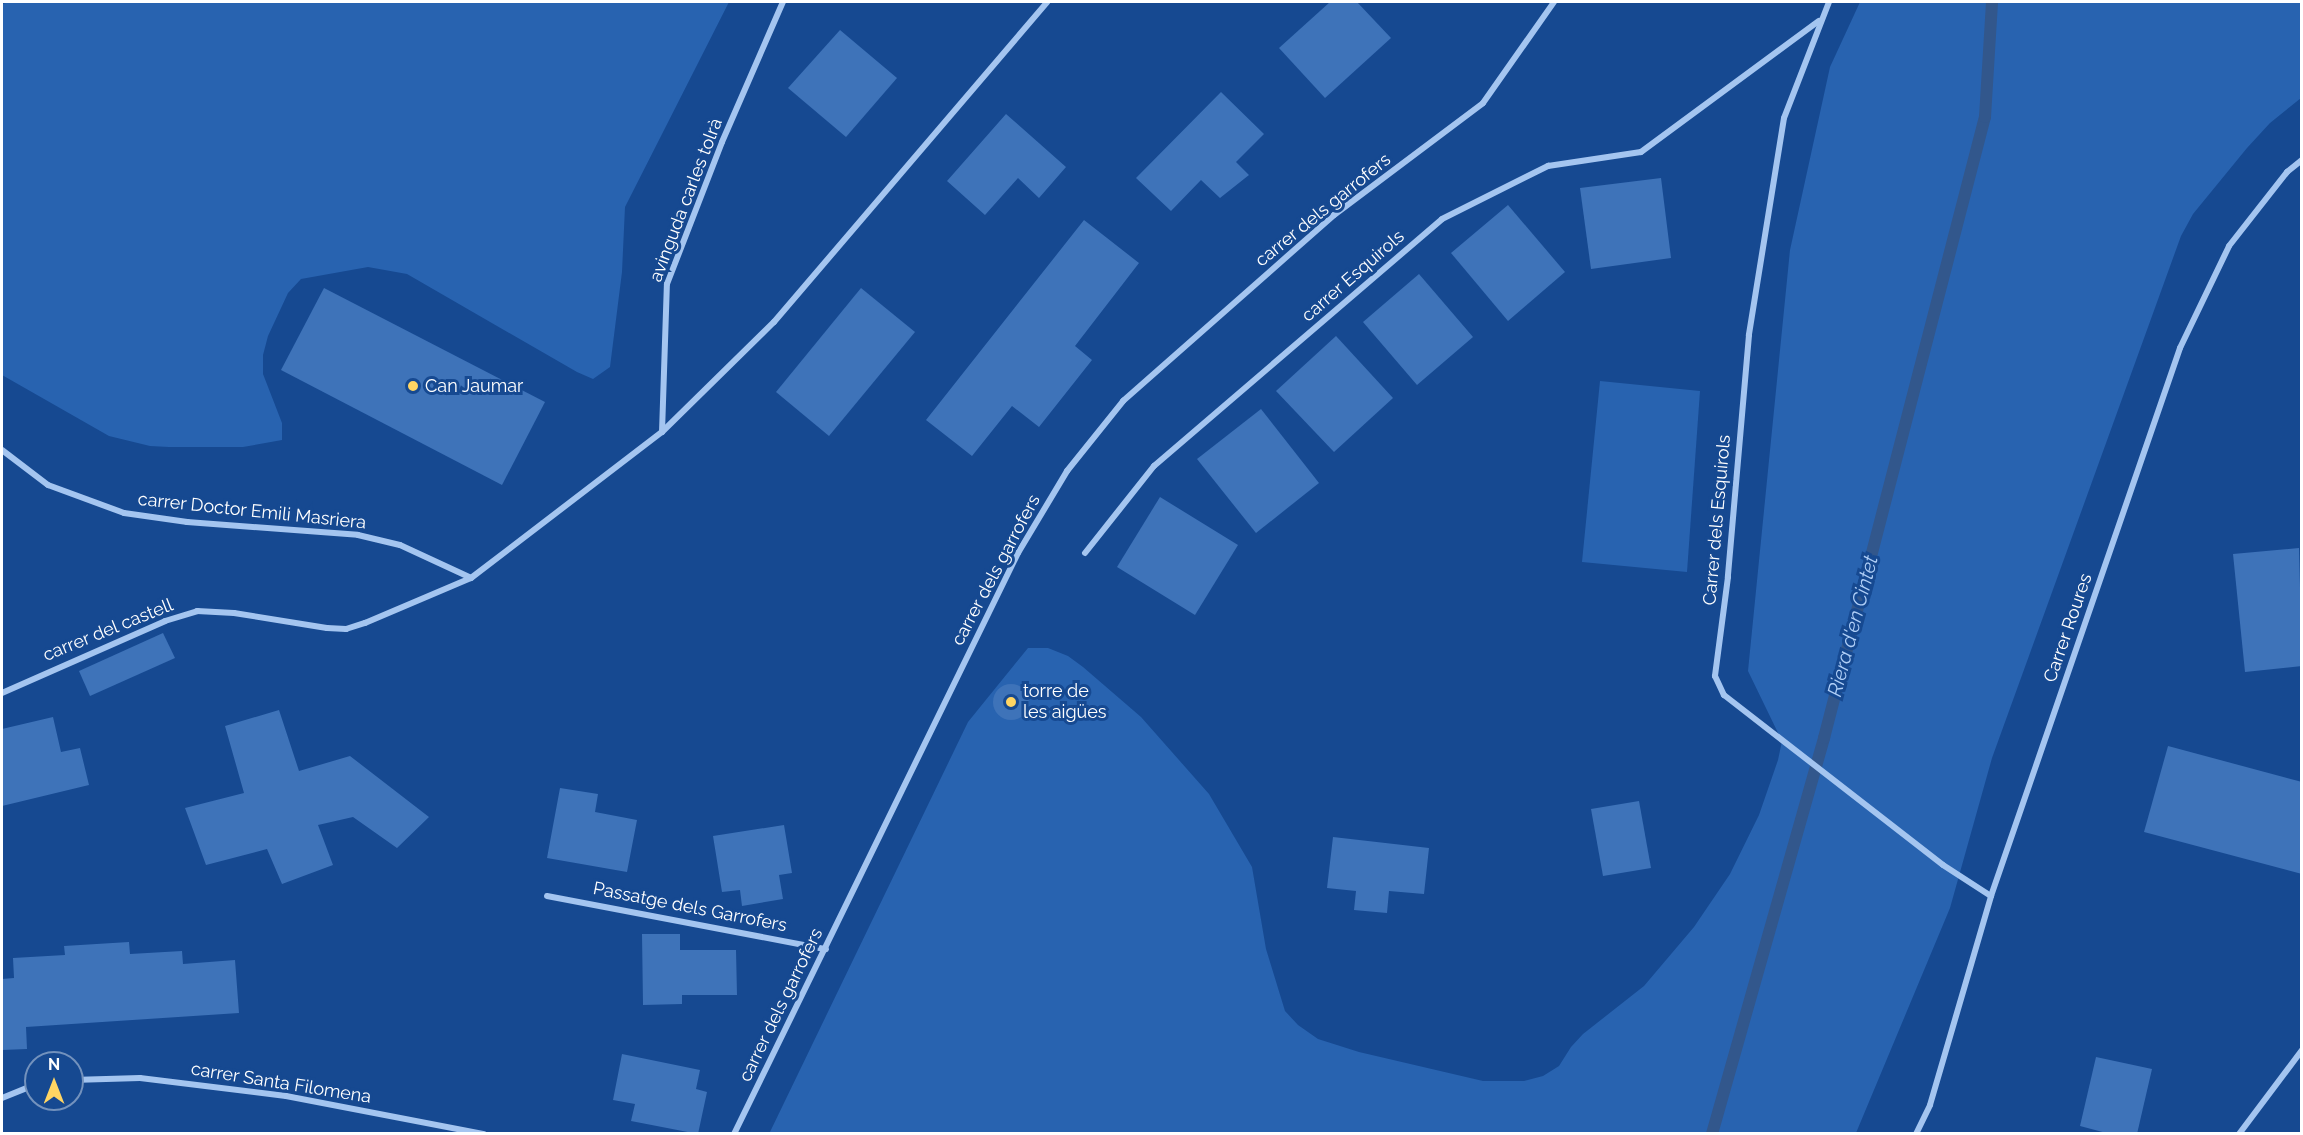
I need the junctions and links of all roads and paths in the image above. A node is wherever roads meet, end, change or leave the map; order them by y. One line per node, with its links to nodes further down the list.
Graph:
1 (783, 2): 8 (street, avinguda carles tolrà)
2 (1047, 2): 8 (street)
3 (1554, 2): 15 (street, carrer dels garrofers)
4 (1829, 2): 5 (street, Carrer dels Esquirols)
5 (1820, 21): 6 (street, Carrer dels Esquirols); 14 (street, Carrer dels Esquirols)
6 (1695, 111): 10 (street, carrer Esquirols)
7 (2301, 160): 14 (street, Carrer Roures)
8 (662, 432): 11 (street)
9 (2, 450): 11 (street, carrer Doctor Emili Masriera)
10 (1085, 553)
11 (471, 578): 12 (street, carrer del castell)
12 (2, 693)
13 (547, 896): 15 (street, Passatge dels Garrofers)
14 (1991, 896): 22 (street, Carrer Roures)
15 (826, 949): 21 (street, carrer dels garrofers)
16 (2301, 1050): 23 (street)
17 (84, 1080): 20 (street, carrer Santa Filomena)
18 (24, 1089): 19 (street)
19 (2, 1098)
20 (484, 1134)
21 (734, 1134)
22 (1916, 1134)
23 (2238, 1134)

